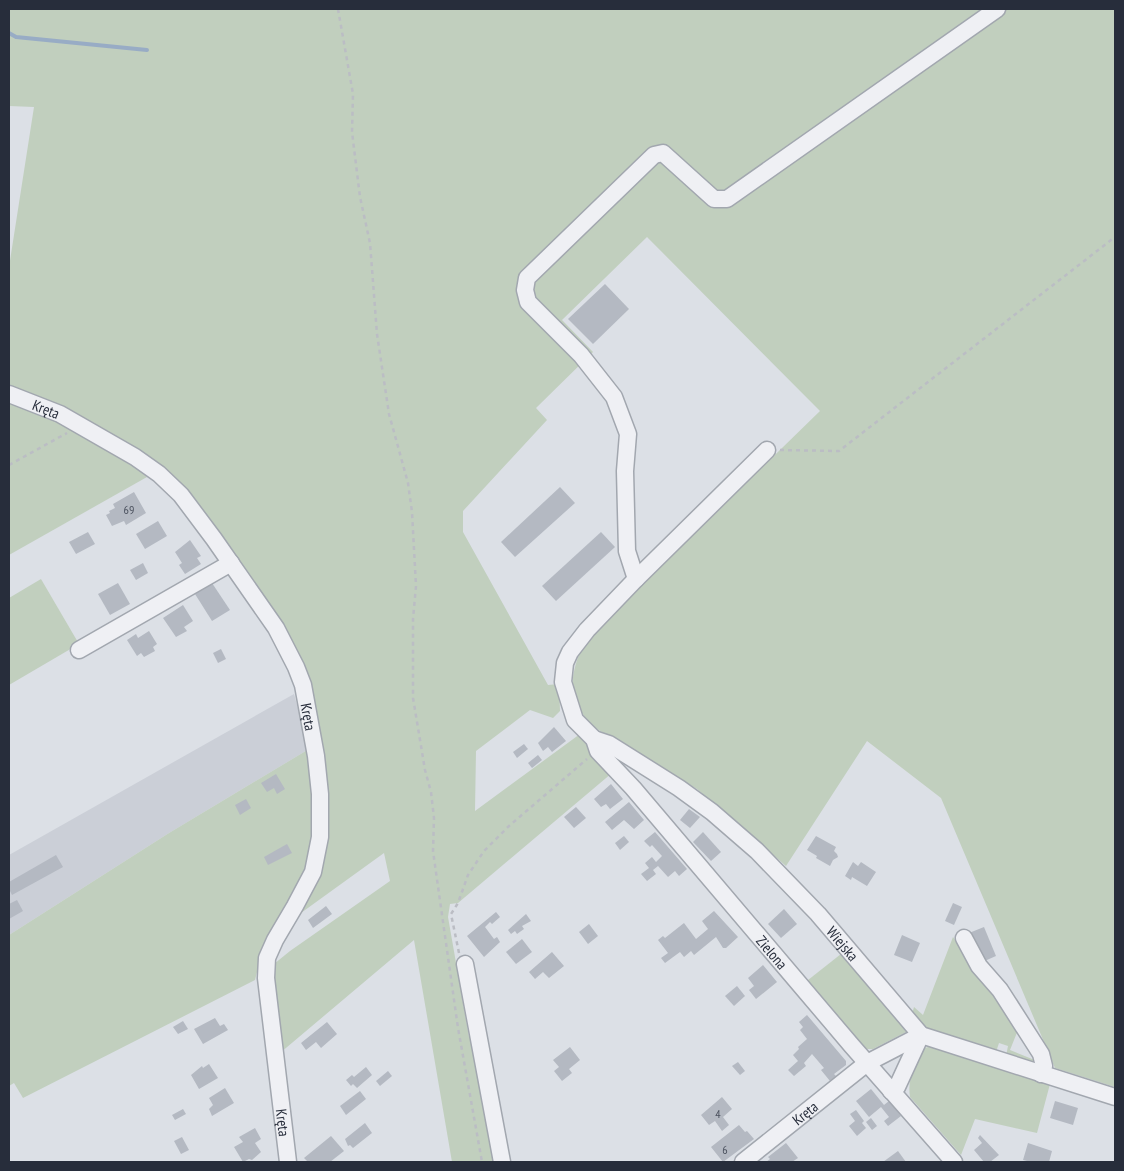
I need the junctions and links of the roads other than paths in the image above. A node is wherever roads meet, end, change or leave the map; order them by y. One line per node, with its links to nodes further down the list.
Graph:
1 (997, 9): 5 (street)
2 (9, 394): 4 (street, Kręta)
3 (767, 450): 5 (street, Zielona)
4 (231, 563): 6 (street); 17 (street, Kręta)
5 (636, 579): 7 (street, Zielona)
6 (79, 650)
7 (596, 745): 8 (street, Wiejska); 9 (street, Zielona)
8 (652, 771): 9 (street); 12 (street, Wiejska)
9 (632, 788): 13 (street, Zielona)
10 (964, 938): 14 (street)
11 (465, 964): 18 (street)
12 (921, 1036): 13 (street, Kręta); 14 (street); 15 (street)
13 (867, 1063): 15 (street, Zielona); 19 (street, Kręta)
14 (1041, 1074): 16 (street)
15 (891, 1091): 20 (street, Zielona)
16 (1115, 1097)
17 (284, 1162)
18 (502, 1162)
19 (743, 1162)
20 (954, 1162)

